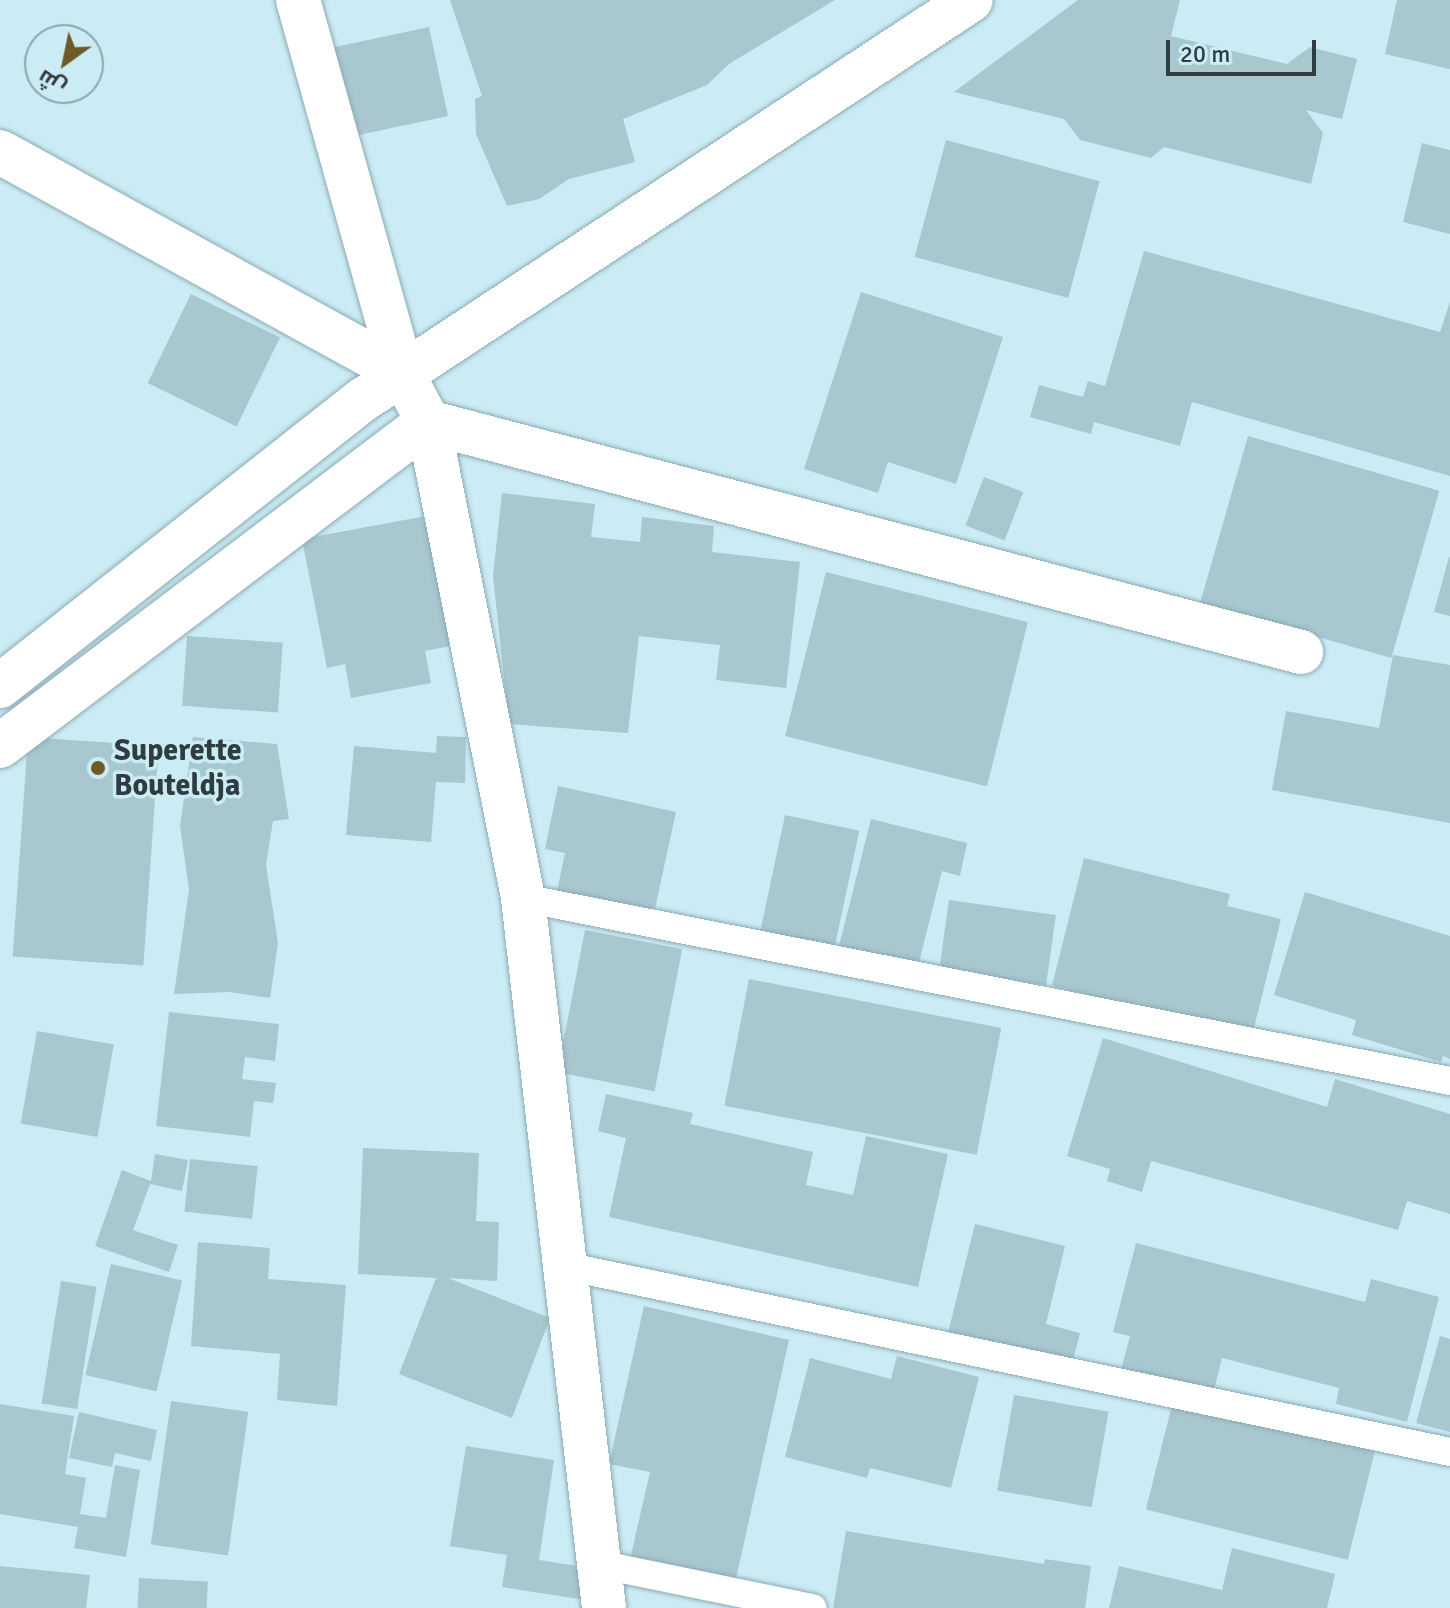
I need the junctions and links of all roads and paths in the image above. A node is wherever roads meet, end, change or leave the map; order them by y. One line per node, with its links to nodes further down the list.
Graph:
1 (298, 0): 4 (street)
2 (971, 0): 4 (street)
3 (0, 152): 4 (street)
4 (402, 373): 5 (street); 7 (street)
5 (428, 422): 6 (street); 8 (street); 9 (street)
6 (1301, 652)
7 (2, 684): 8 (street)
8 (1, 750)
9 (523, 898): 10 (lane); 11 (street)
10 (1450, 1081)
11 (565, 1266): 12 (lane); 13 (street)
12 (1450, 1452)
13 (598, 1564): 14 (street); 15 (lane)
14 (604, 1608)
15 (813, 1608)

